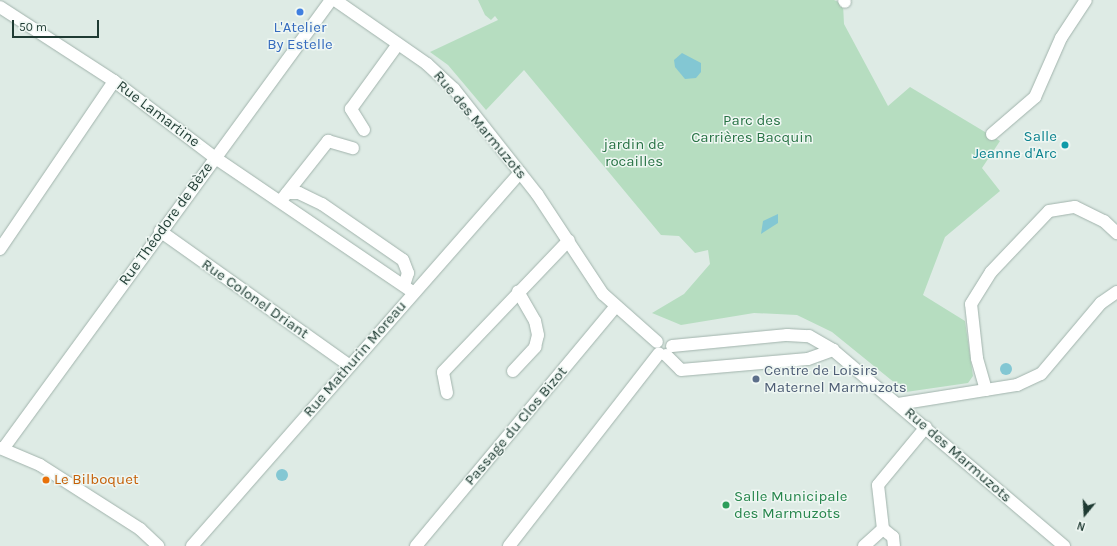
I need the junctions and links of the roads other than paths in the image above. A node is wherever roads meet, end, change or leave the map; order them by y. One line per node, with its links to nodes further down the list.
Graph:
1 (331, 0): 10 (street, Rue Théodore de Bèze)
2 (335, 0): 5 (street, Rue des Marmuzots)
3 (1086, 0): 8 (street)
4 (0, 7): 6 (street, Rue Lamartine)
5 (398, 44): 7 (street); 11 (street, Rue des Marmuzots)
6 (114, 81): 10 (street, Rue Lamartine); 16 (street)
7 (364, 130)
8 (992, 134)
9 (354, 148): 12 (street)
10 (214, 157): 12 (street, Rue Lamartine); 13 (street, Rue Théodore de Bèze)
11 (520, 173): 15 (street, Rue des Marmuzots); 17 (street, Rue Mathurin Moreau)
12 (284, 197): 17 (street, Rue Lamartine); 17 (street)
13 (160, 231): 23 (street, Rue Colonel Driant); 29 (street, Rue Théodore de Bèze)
14 (1117, 233): 25 (street)
15 (569, 240): 18 (street); 20 (street, Rue des Marmuzots)
16 (0, 249)
17 (408, 289): 23 (street, Rue Mathurin Moreau)
18 (518, 292): 24 (street); 26 (street)
19 (1117, 292): 25 (street)
20 (616, 306): 21 (street, Rue des Marmuzots); 33 (street, Passage du Clos Bizot)
21 (664, 349): 22 (street, Rue des Marmuzots); 22 (street, Rue des Marmuzots); 34 (street)
22 (834, 350): 27 (street, Rue des Marmuzots)
23 (350, 366): 32 (street, Rue Mathurin Moreau)
24 (513, 371)
25 (986, 390): 27 (street)
26 (447, 393)
27 (898, 404): 28 (street, Rue des Marmuzots)
28 (926, 427): 30 (street); 37 (street, Rue des Marmuzots)
29 (2, 448): 31 (street)
30 (884, 529): 35 (street); 36 (street)
31 (158, 546)
32 (192, 546)
33 (416, 546)
34 (509, 546)
35 (864, 546)
36 (894, 546)
37 (1064, 546)

